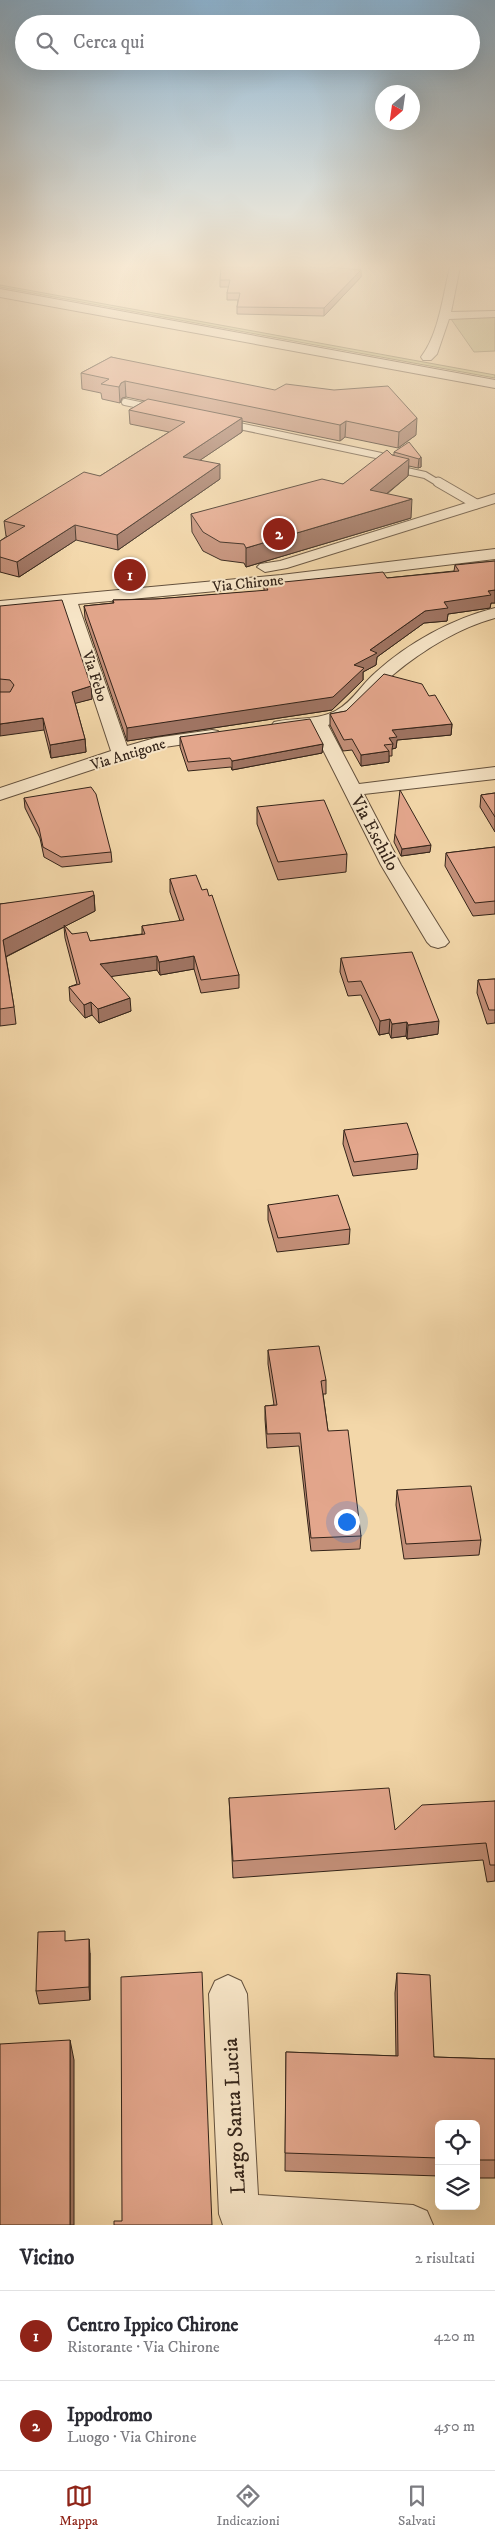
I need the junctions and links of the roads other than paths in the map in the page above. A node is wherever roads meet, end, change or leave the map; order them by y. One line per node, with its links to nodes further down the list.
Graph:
1 (423, 371): 2 (street)
2 (495, 384)
3 (125, 402): 4 (lane)
4 (163, 410)
5 (220, 422): 7 (lane)
6 (495, 498): 7 (street)
7 (476, 504): 9 (street)
8 (495, 554): 9 (street, Via Chirone)
9 (115, 595): 10 (street, Via Chirone)
10 (67, 600): 11 (street, Via Chirone); 16 (street, Via Febo)
11 (0, 606)
12 (495, 614): 13 (street)
13 (317, 721): 14 (street); 18 (street, Via Eschilo)
14 (264, 728)
15 (224, 734): 16 (street, Via Antigone)
16 (120, 754): 19 (street, Via Antigone)
17 (495, 774): 18 (street)
18 (353, 790): 20 (street, Via Eschilo)
19 (0, 794)
20 (438, 942)
21 (228, 1994): 22 (street, Largo Santa Lucia)
22 (413, 2225)

